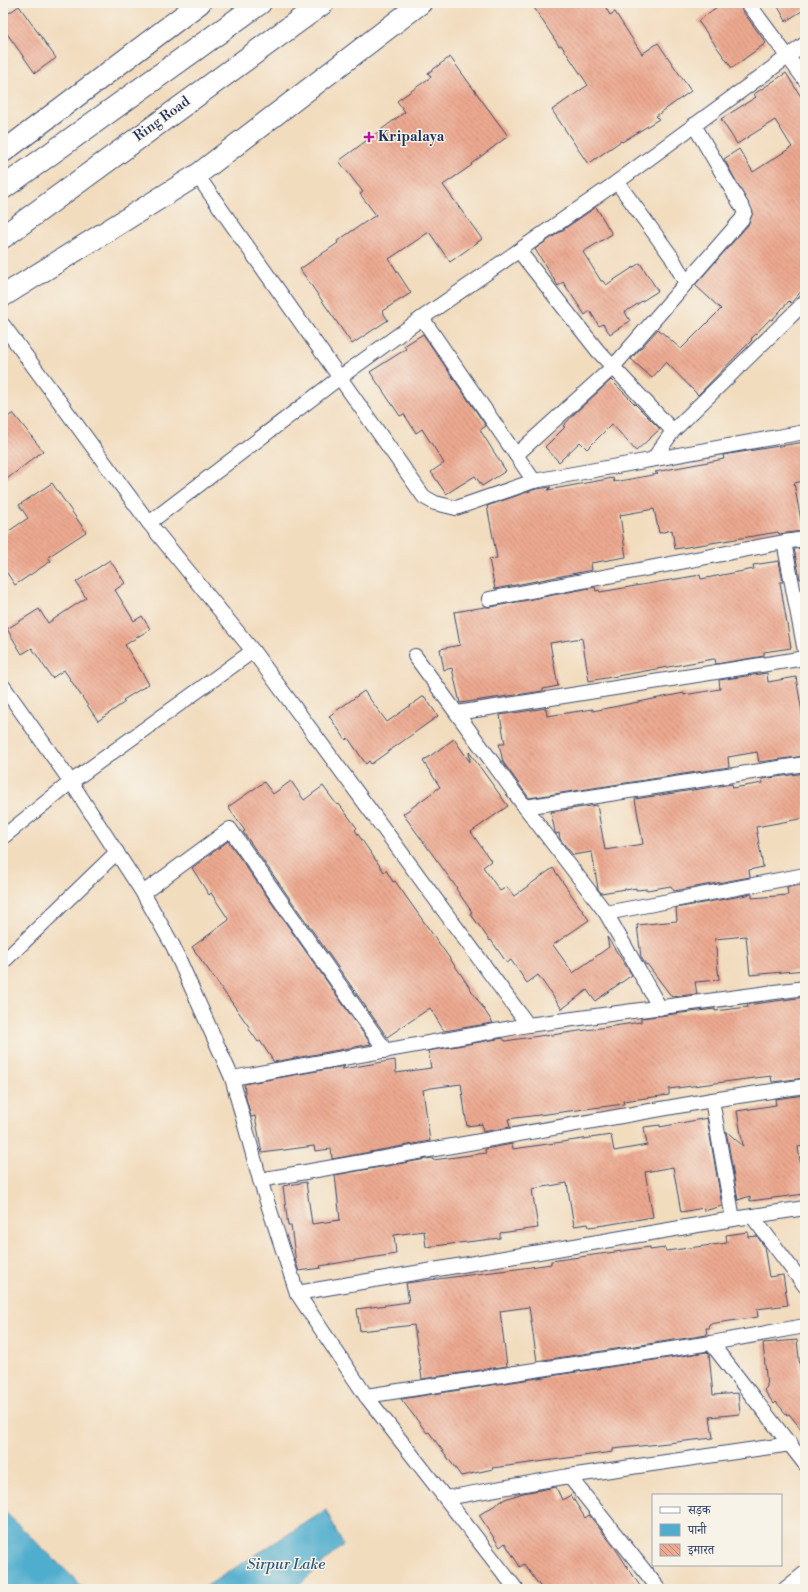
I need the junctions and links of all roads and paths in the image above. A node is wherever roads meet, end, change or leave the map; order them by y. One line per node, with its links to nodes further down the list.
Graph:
1 (200, 3): 10 (street)
2 (260, 3): 13 (highway)
3 (323, 3): 14 (highway, Ring Road)
4 (421, 3): 11 (street)
5 (748, 3): 7 (street)
6 (805, 44): 7 (street)
7 (788, 57): 8 (street); 9 (street)
8 (805, 80)
9 (694, 125): 12 (street); 16 (street)
10 (3, 152)
11 (197, 175): 17 (street); 22 (street)
12 (617, 182): 15 (street); 16 (street)
13 (3, 188)
14 (3, 237)
15 (518, 251): 19 (street); 21 (street)
16 (686, 283): 21 (street)
17 (3, 296)
18 (805, 302): 23 (street)
19 (422, 318): 22 (street); 25 (street)
20 (3, 325): 28 (street)
21 (613, 367): 23 (street); 25 (street)
22 (339, 378): 27 (street); 28 (street)
23 (673, 431): 26 (street)
24 (805, 432): 26 (street)
25 (516, 456): 27 (street)
26 (654, 458): 27 (street)
27 (534, 481)
28 (149, 523): 32 (street)
29 (805, 539): 30 (street)
30 (784, 542): 31 (street); 33 (street)
31 (489, 599)
32 (253, 651): 39 (street); 49 (street)
33 (805, 651)
34 (415, 656): 37 (street)
35 (805, 658): 37 (street)
36 (3, 686): 39 (street)
37 (457, 713): 40 (street)
38 (805, 764): 40 (street)
39 (71, 782): 41 (street); 42 (street)
40 (525, 807): 45 (street)
41 (3, 837)
42 (117, 852): 44 (street); 46 (street)
43 (805, 875): 45 (street)
44 (143, 893): 50 (street); 51 (street)
45 (606, 913): 48 (street)
46 (3, 962)
47 (805, 988): 48 (street)
48 (660, 1008): 49 (street)
49 (528, 1025): 50 (street)
50 (386, 1051): 51 (street)
51 (232, 1078): 54 (street)
52 (805, 1086): 53 (street)
53 (712, 1100): 54 (street); 57 (street)
54 (260, 1180): 59 (street)
55 (805, 1208): 56 (street)
56 (752, 1216): 57 (street); 58 (street)
57 (733, 1219): 59 (street)
58 (805, 1286)
59 (297, 1293): 62 (street)
60 (805, 1326): 61 (street)
61 (711, 1344): 62 (street); 63 (street)
62 (366, 1396): 66 (street)
63 (791, 1444): 64 (street); 65 (street)
64 (805, 1464)
65 (570, 1476): 66 (street); 69 (street)
66 (446, 1498): 68 (street)
67 (805, 1573): 70 (street)
68 (516, 1589)
69 (659, 1589)
70 (785, 1589)

